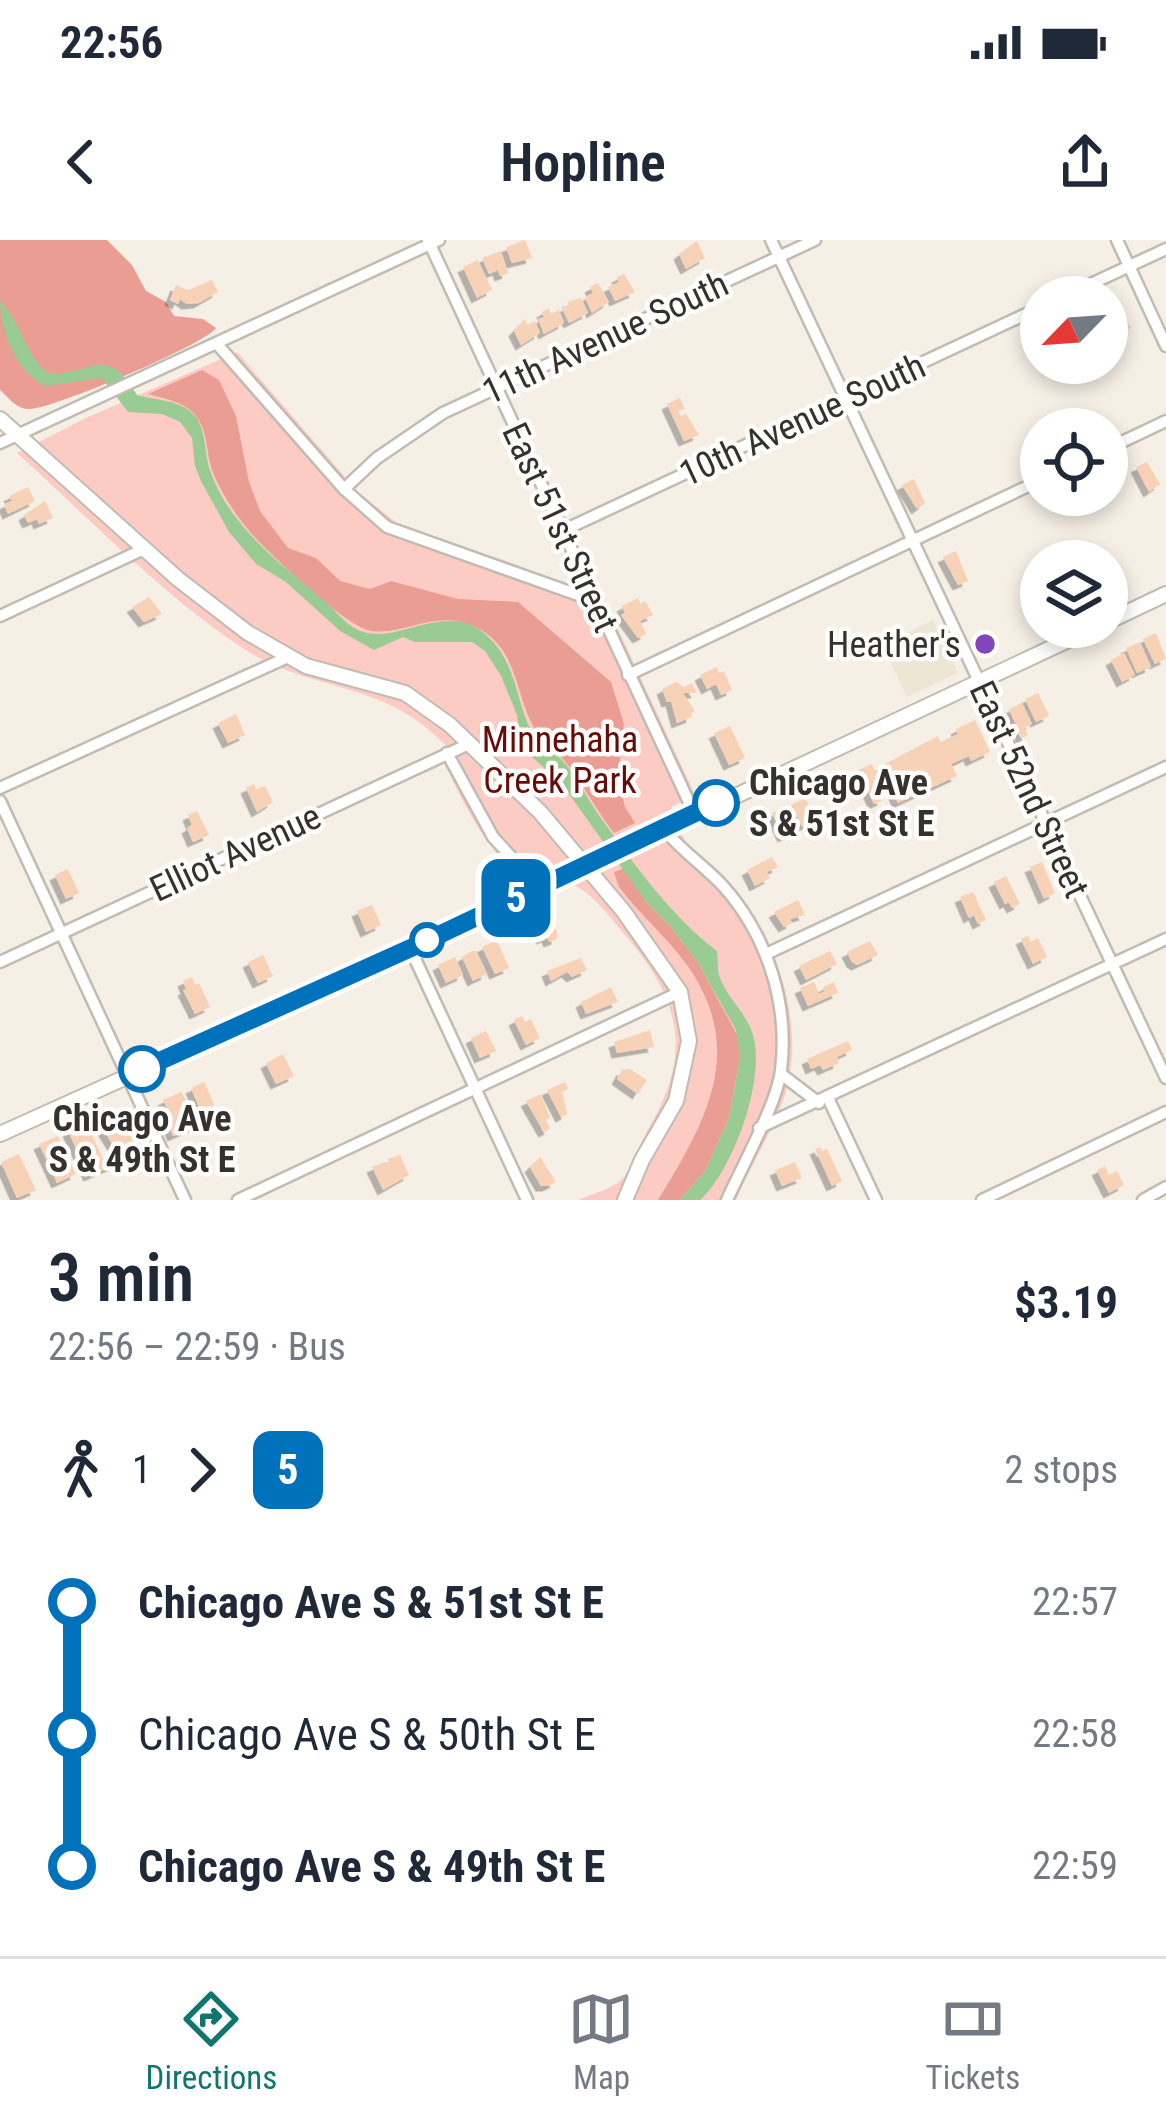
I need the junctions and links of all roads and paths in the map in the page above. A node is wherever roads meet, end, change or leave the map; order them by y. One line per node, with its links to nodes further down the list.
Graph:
1 (771, 240): 6 (street, East 52nd Street)
2 (815, 240): 6 (street, 11th Avenue South)
3 (1117, 240): 7 (street)
4 (432, 241): 10 (street); 12 (street, East 51st Street)
5 (1166, 249): 7 (street)
6 (779, 257): 12 (street, 11th Avenue South); 13 (street, East 52nd Street)
7 (1129, 266): 8 (street); 11 (street)
8 (1108, 276)
9 (1020, 317): 13 (street, 10th Avenue South)
10 (217, 344): 16 (street); 18 (street)
11 (1166, 346)
12 (496, 387): 18 (street, 11th Avenue South); 20 (street, East 51st Street)
13 (846, 399): 20 (street, 10th Avenue South); 21 (street, East 52nd Street)
14 (0, 419): 16 (street)
15 (1166, 421): 17 (street)
16 (8, 439): 22 (street)
17 (1128, 439)
18 (344, 489): 24 (street)
19 (1020, 490): 21 (street)
20 (562, 531): 24 (street, East 51st Street)
21 (913, 540): 29 (street); 30 (street, East 52nd Street)
22 (144, 549): 26 (street); 28 (street)
23 (1166, 594): 25 (street)
24 (596, 602): 29 (street, East 51st Street)
25 (1128, 612)
26 (0, 616)
27 (1050, 648): 30 (street)
28 (288, 657): 31 (street); 34 (street)
29 (628, 675): 36 (street, East 51st Street)
30 (979, 680): 36 (street); 37 (street, East 52nd Street)
31 (471, 743): 32 (street, Elliot Avenue); 39 (street)
32 (447, 753): 40 (street); 41 (street, Elliot Avenue)
33 (1166, 767): 37 (street)
34 (0, 788)
35 (0, 801): 41 (street)
36 (694, 813): 38 (street)
37 (1046, 823): 44 (street); 46 (street, East 52nd Street)
38 (664, 829): 39 (street); 44 (street)
39 (585, 866): 40 (street); 47 (street)
40 (539, 887): 43 (street)
41 (62, 933): 45 (street, Elliot Avenue); 49 (street)
42 (1166, 939): 46 (street)
43 (410, 948): 49 (street); 51 (street)
44 (766, 954): 48 (street)
45 (0, 962)
46 (1112, 964): 50 (street, East 52nd Street); 52 (street)
47 (680, 992): 51 (street); 60 (street)
48 (781, 1073): 52 (street); 54 (street)
49 (128, 1076): 55 (street); 57 (street)
50 (1166, 1078)
51 (476, 1088): 58 (street); 59 (street)
52 (823, 1100): 54 (street); 62 (street)
53 (1166, 1112): 63 (street)
54 (759, 1128): 61 (street)
55 (0, 1134)
56 (1166, 1186): 64 (street)
57 (185, 1200)
58 (238, 1200)
59 (527, 1200)
60 (625, 1200)
61 (727, 1200)
62 (876, 1200)
63 (982, 1200)
64 (1143, 1200)

